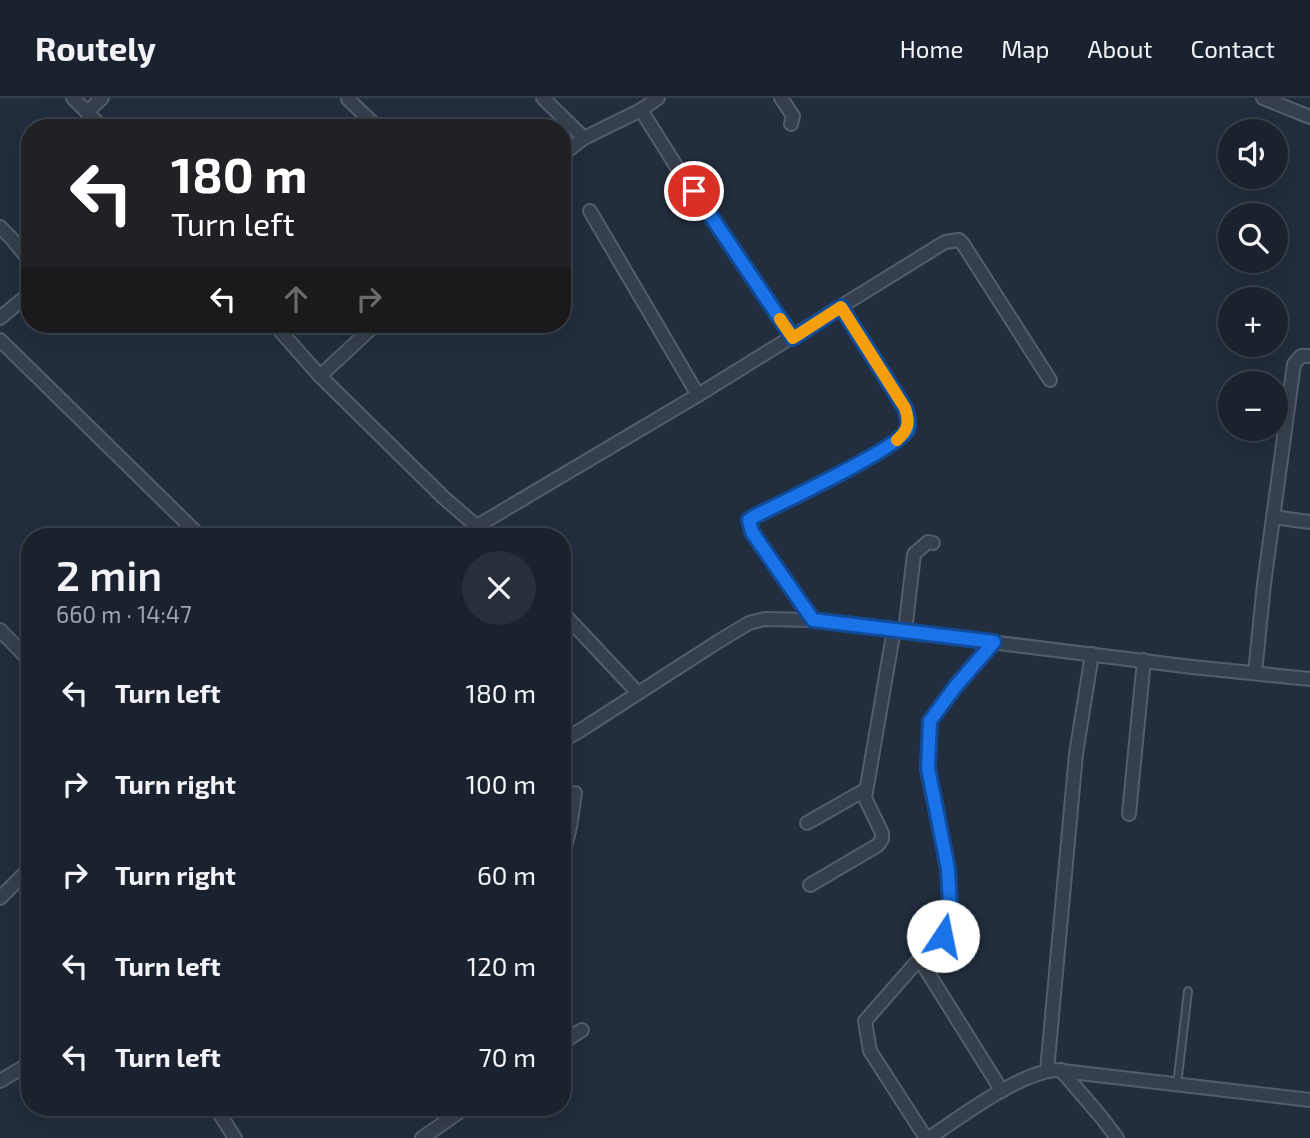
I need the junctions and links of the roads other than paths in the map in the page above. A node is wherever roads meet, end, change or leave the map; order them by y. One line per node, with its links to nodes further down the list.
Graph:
1 (73, 98): 9 (street)
2 (102, 98): 9 (street)
3 (543, 98): 13 (street)
4 (658, 98): 8 (street)
5 (781, 98): 14 (street)
6 (1264, 98): 10 (street)
7 (348, 99): 12 (street)
8 (641, 110): 16 (street); 26 (street)
9 (87, 111): 11 (street)
10 (1310, 117)
11 (95, 119)
12 (369, 119)
13 (565, 119)
14 (791, 124)
15 (571, 125): 16 (street)
16 (584, 138): 17 (street)
17 (571, 148)
18 (590, 211): 31 (street)
19 (0, 227): 20 (street)
20 (21, 250)
21 (21, 300): 23 (street)
22 (841, 307): 26 (street); 30 (street); 38 (street)
23 (0, 318)
24 (282, 333): 29 (street)
25 (366, 333): 29 (street)
26 (793, 338): 31 (street)
27 (0, 340): 35 (street)
28 (1310, 356): 32 (street)
29 (320, 376): 34 (street)
30 (1050, 380)
31 (698, 395): 34 (street)
32 (1273, 517): 33 (street); 46 (street)
33 (1310, 522)
34 (477, 526): 36 (street)
35 (192, 528)
36 (474, 528)
37 (933, 543): 41 (street)
38 (813, 620): 41 (street); 48 (street)
39 (571, 621): 48 (street)
40 (0, 630): 43 (street)
41 (899, 630): 42 (street); 50 (street)
42 (994, 642): 44 (street); 58 (street)
43 (21, 652)
44 (1092, 654): 45 (street); 64 (street)
45 (1144, 660): 46 (street); 52 (street)
46 (1255, 673): 47 (street)
47 (1310, 679)
48 (638, 693): 49 (street)
49 (571, 735)
50 (865, 790): 54 (street); 56 (street)
51 (575, 793): 53 (street)
52 (1129, 814)
53 (571, 820)
54 (807, 823)
55 (21, 877): 57 (street)
56 (810, 885)
57 (0, 898)
58 (920, 960): 67 (street); 73 (street)
59 (1188, 991): 66 (lane)
60 (582, 1030): 61 (street)
61 (571, 1037)
62 (21, 1068): 65 (street)
63 (1061, 1070): 64 (street); 66 (street); 74 (street)
64 (1047, 1071): 67 (street)
65 (0, 1081)
66 (1177, 1085): 68 (street)
67 (1002, 1091): 73 (street)
68 (1310, 1100)
69 (221, 1116): 71 (street)
70 (454, 1116): 72 (street)
71 (235, 1138)
72 (422, 1138)
73 (927, 1138)
74 (1117, 1138)

